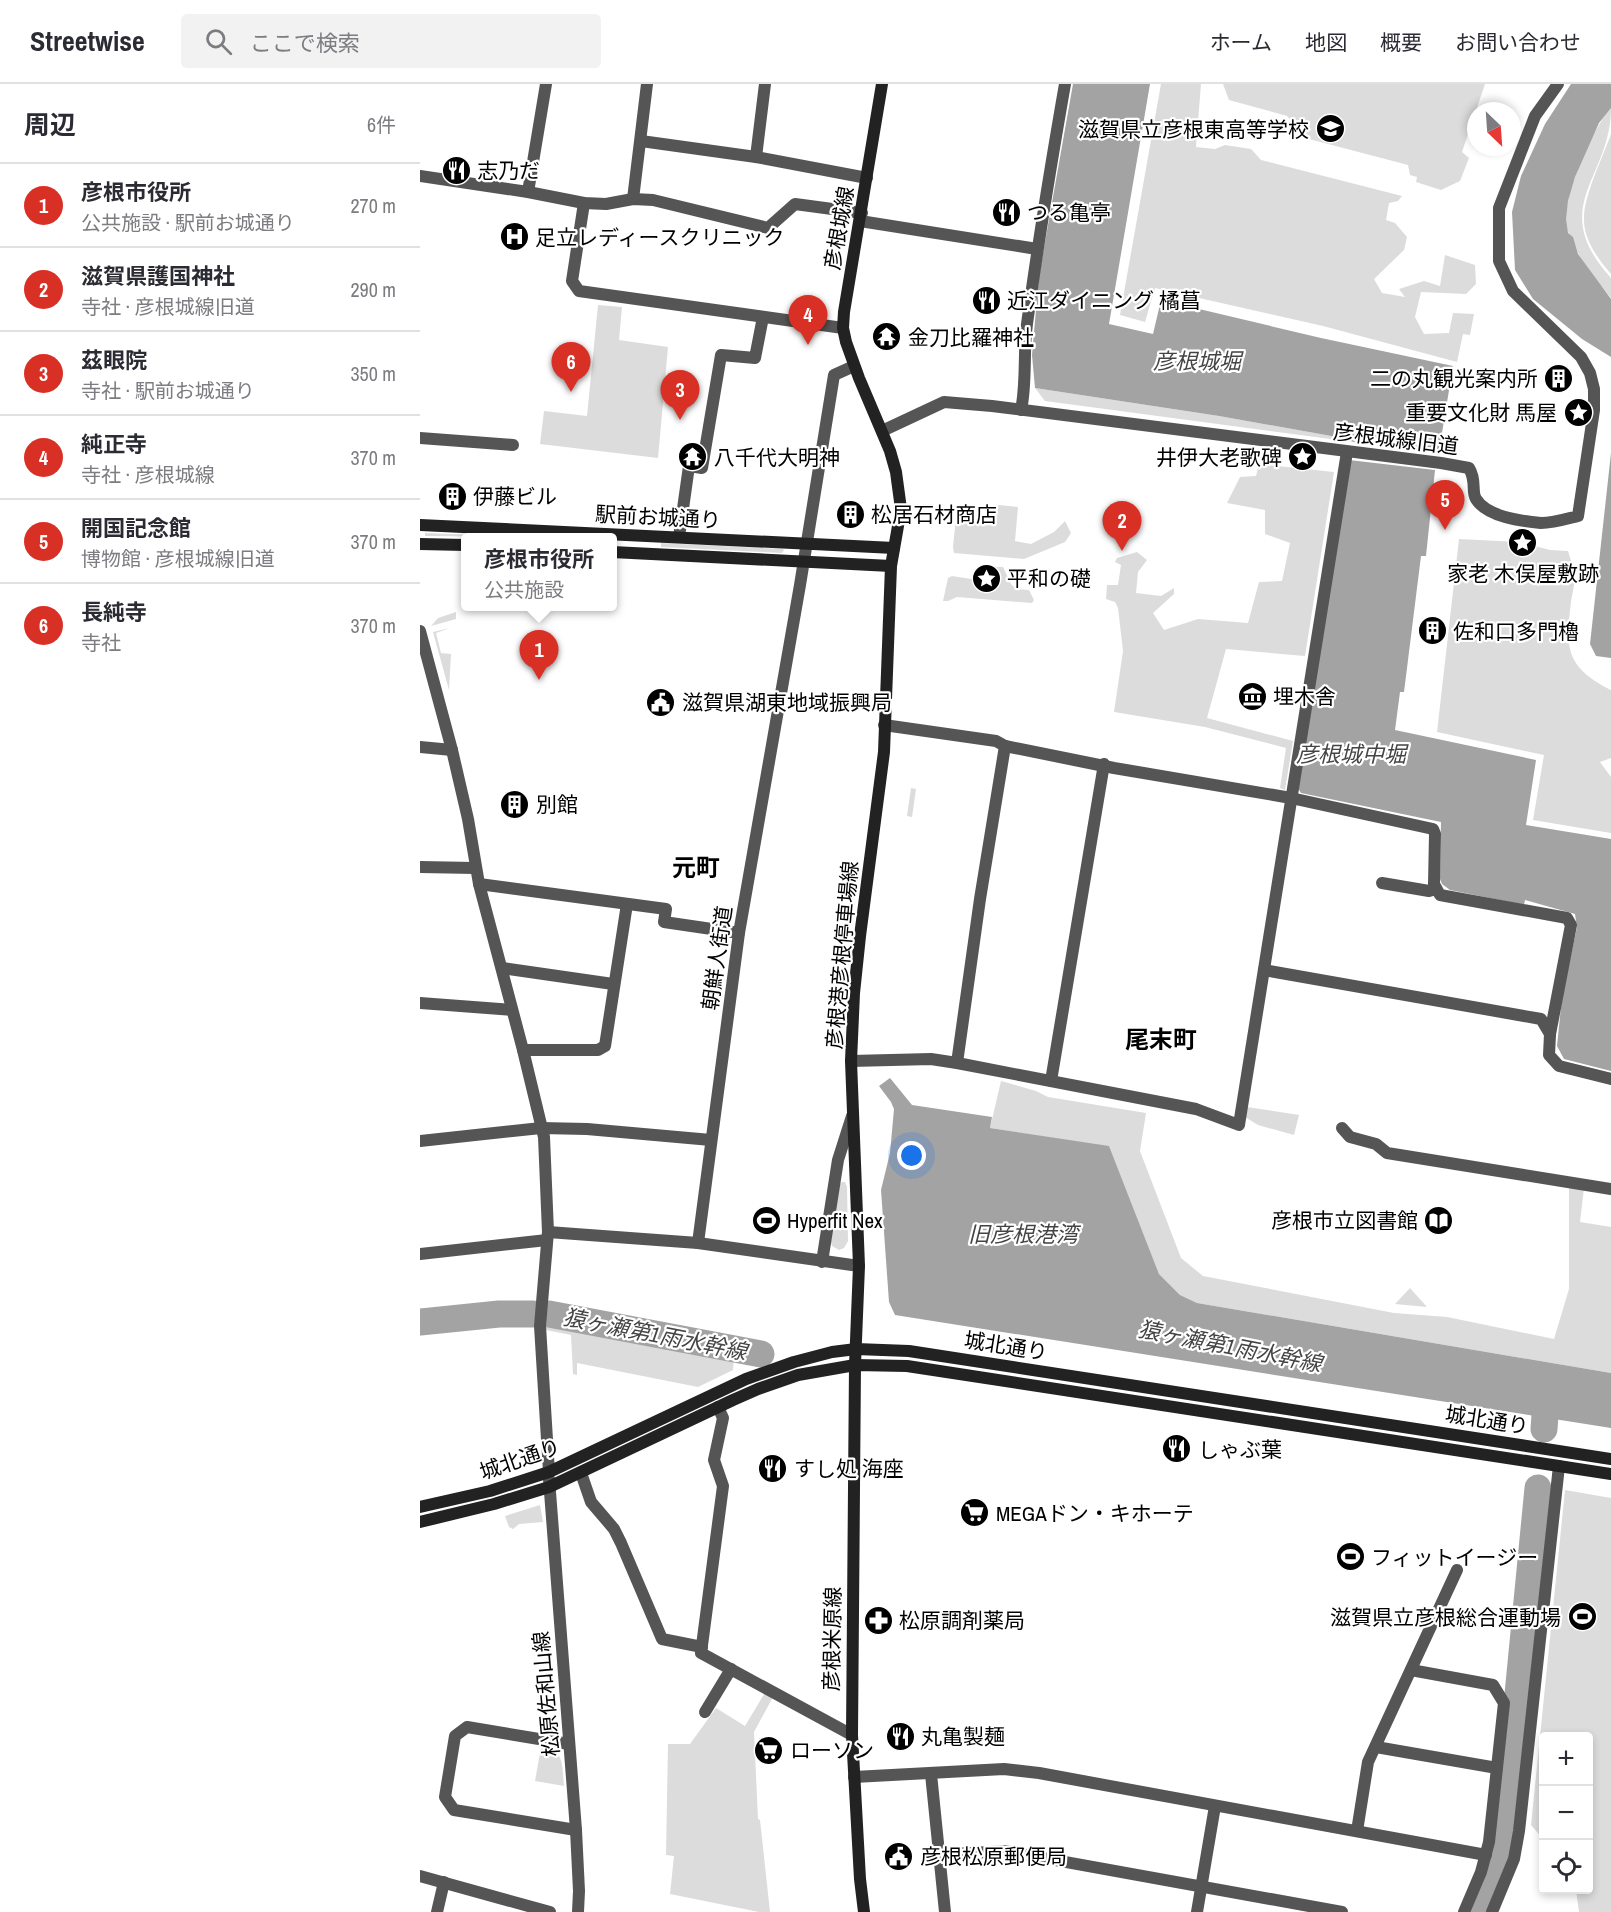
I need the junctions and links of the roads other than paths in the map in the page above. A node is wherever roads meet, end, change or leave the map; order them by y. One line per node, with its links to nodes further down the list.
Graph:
1 (546, 84): 11 (street)
2 (647, 84): 7 (street)
3 (765, 84): 8 (street)
4 (882, 84): 10 (main road, 彦根城線)
5 (1065, 84): 15 (street)
6 (1558, 84): 23 (street, 彦根城線旧道)
7 (641, 141): 8 (street); 12 (street)
8 (756, 157): 10 (street)
9 (420, 176): 11 (street)
10 (867, 178): 14 (main road, 彦根城線)
11 (528, 192): 13 (street)
12 (633, 199): 13 (street); 14 (street)
13 (584, 203): 16 (street)
14 (861, 217): 15 (street); 17 (main road, 彦根城線)
15 (1037, 249): 19 (street)
16 (763, 316): 17 (street); 27 (street)
17 (843, 328): 18 (main road, 彦根城線)
18 (854, 366): 20 (main road, 彦根城線); 29 (street, 朝鮮人街道)
19 (1021, 410): 20 (street, 彦根城線旧道); 23 (street, 彦根城線旧道)
20 (882, 431): 31 (main road, 彦根城線)
21 (420, 438): 22 (street)
22 (513, 445)
23 (1347, 452): 41 (street)
24 (420, 525): 25 (main road, 駅前お城通り)
25 (593, 533)
26 (617, 534): 27 (main road, 駅前お城通り)
27 (679, 537): 29 (main road, 駅前お城通り)
28 (420, 543): 30 (main road)
29 (807, 543): 31 (main road, 駅前お城通り); 33 (street, 朝鮮人街道)
30 (461, 545)
31 (894, 548): 34 (main road, 彦根港彦根停車場線)
32 (617, 552): 33 (main road, 駅前お城通り)
33 (804, 561): 34 (main road, 駅前お城通り); 48 (street, 朝鮮人街道)
34 (891, 566): 36 (main road, 彦根港彦根停車場線)
35 (420, 632): 39 (street, 松原佐和山線)
36 (884, 724): 37 (street); 56 (main road, 彦根港彦根停車場線)
37 (1005, 746): 40 (street); 57 (street)
38 (420, 747): 39 (street)
39 (452, 750): 43 (street, 松原佐和山線)
40 (1104, 764): 41 (street); 59 (street)
41 (1291, 798): 46 (street); 50 (street)
42 (420, 867): 43 (street)
43 (476, 867): 45 (street, 松原佐和山線)
44 (1382, 883): 46 (street)
45 (479, 884): 47 (street); 49 (street, 松原佐和山線)
46 (1436, 889): 54 (street)
47 (627, 904): 48 (street); 51 (street)
48 (740, 933): 63 (street, 朝鮮人街道)
49 (502, 968): 51 (street); 53 (street, 松原佐和山線)
50 (1264, 970): 54 (street); 59 (street)
51 (613, 984): 55 (street)
52 (420, 1004): 53 (street)
53 (512, 1010): 55 (street, 松原佐和山線)
54 (1550, 1034): 58 (street)
55 (523, 1050): 61 (street, 松原佐和山線)
56 (851, 1061): 57 (street); 60 (main road, 彦根港彦根停車場線)
57 (957, 1063): 59 (street)
58 (1611, 1079)
59 (1051, 1081)
60 (853, 1112): 69 (street); 70 (main road, 彦根港彦根停車場線)
61 (541, 1128): 63 (street); 64 (street); 66 (street, 松原佐和山線)
62 (1342, 1128): 65 (street)
63 (711, 1140): 67 (street, 朝鮮人街道)
64 (420, 1141)
65 (1611, 1189)
66 (548, 1236): 67 (street); 68 (street); 76 (street, 松原佐和山線)
67 (698, 1243): 69 (street)
68 (420, 1254)
69 (822, 1262): 70 (street)
70 (859, 1266): 71 (main road, 彦根港彦根停車場線)
71 (856, 1349): 72 (main road, 彦根港彦根停車場線); 74 (main road, 城北通り); 76 (main road, 城北通り)
72 (855, 1365): 73 (main road, 城北通り); 75 (main road, 城北通り); 87 (main road, 彦根米原線)
73 (718, 1407): 77 (main road, 城北通り); 83 (street)
74 (1611, 1459)
75 (1559, 1466): 78 (main road, 城北通り); 109 (street)
76 (549, 1472): 79 (street, 松原佐和山線); 80 (main road, 城北通り)
77 (581, 1473): 79 (main road, 城北通り); 83 (street)
78 (1611, 1474)
79 (549, 1486): 81 (main road, 城北通り); 88 (street, 松原佐和山線)
80 (420, 1507)
81 (420, 1522)
82 (1457, 1570): 85 (street)
83 (702, 1647): 84 (street)
84 (731, 1669): 86 (street); 87 (street)
85 (1411, 1670): 89 (street); 90 (street)
86 (705, 1712)
87 (852, 1735): 92 (main road, 彦根米原線)
88 (569, 1744): 94 (street, 松原佐和山線); 94 (street)
89 (1376, 1747): 90 (street); 95 (street)
90 (1497, 1768): 97 (street)
91 (931, 1774): 92 (street); 93 (street); 96 (street)
92 (854, 1777): 104 (main road, 彦根米原線)
93 (1215, 1806): 95 (street); 100 (street)
94 (576, 1830): 103 (street, 松原佐和山線)
95 (1357, 1831): 97 (street)
96 (938, 1855): 100 (street); 105 (street)
97 (1486, 1855): 108 (street)
98 (420, 1876): 99 (street)
99 (444, 1882): 101 (street); 102 (street)
100 (1202, 1886): 106 (street); 107 (street)
101 (437, 1912)
102 (550, 1912)
103 (578, 1912)
104 (864, 1912)
105 (945, 1912)
106 (1197, 1912)
107 (1342, 1912)
108 (1464, 1912)
109 (1492, 1912)

